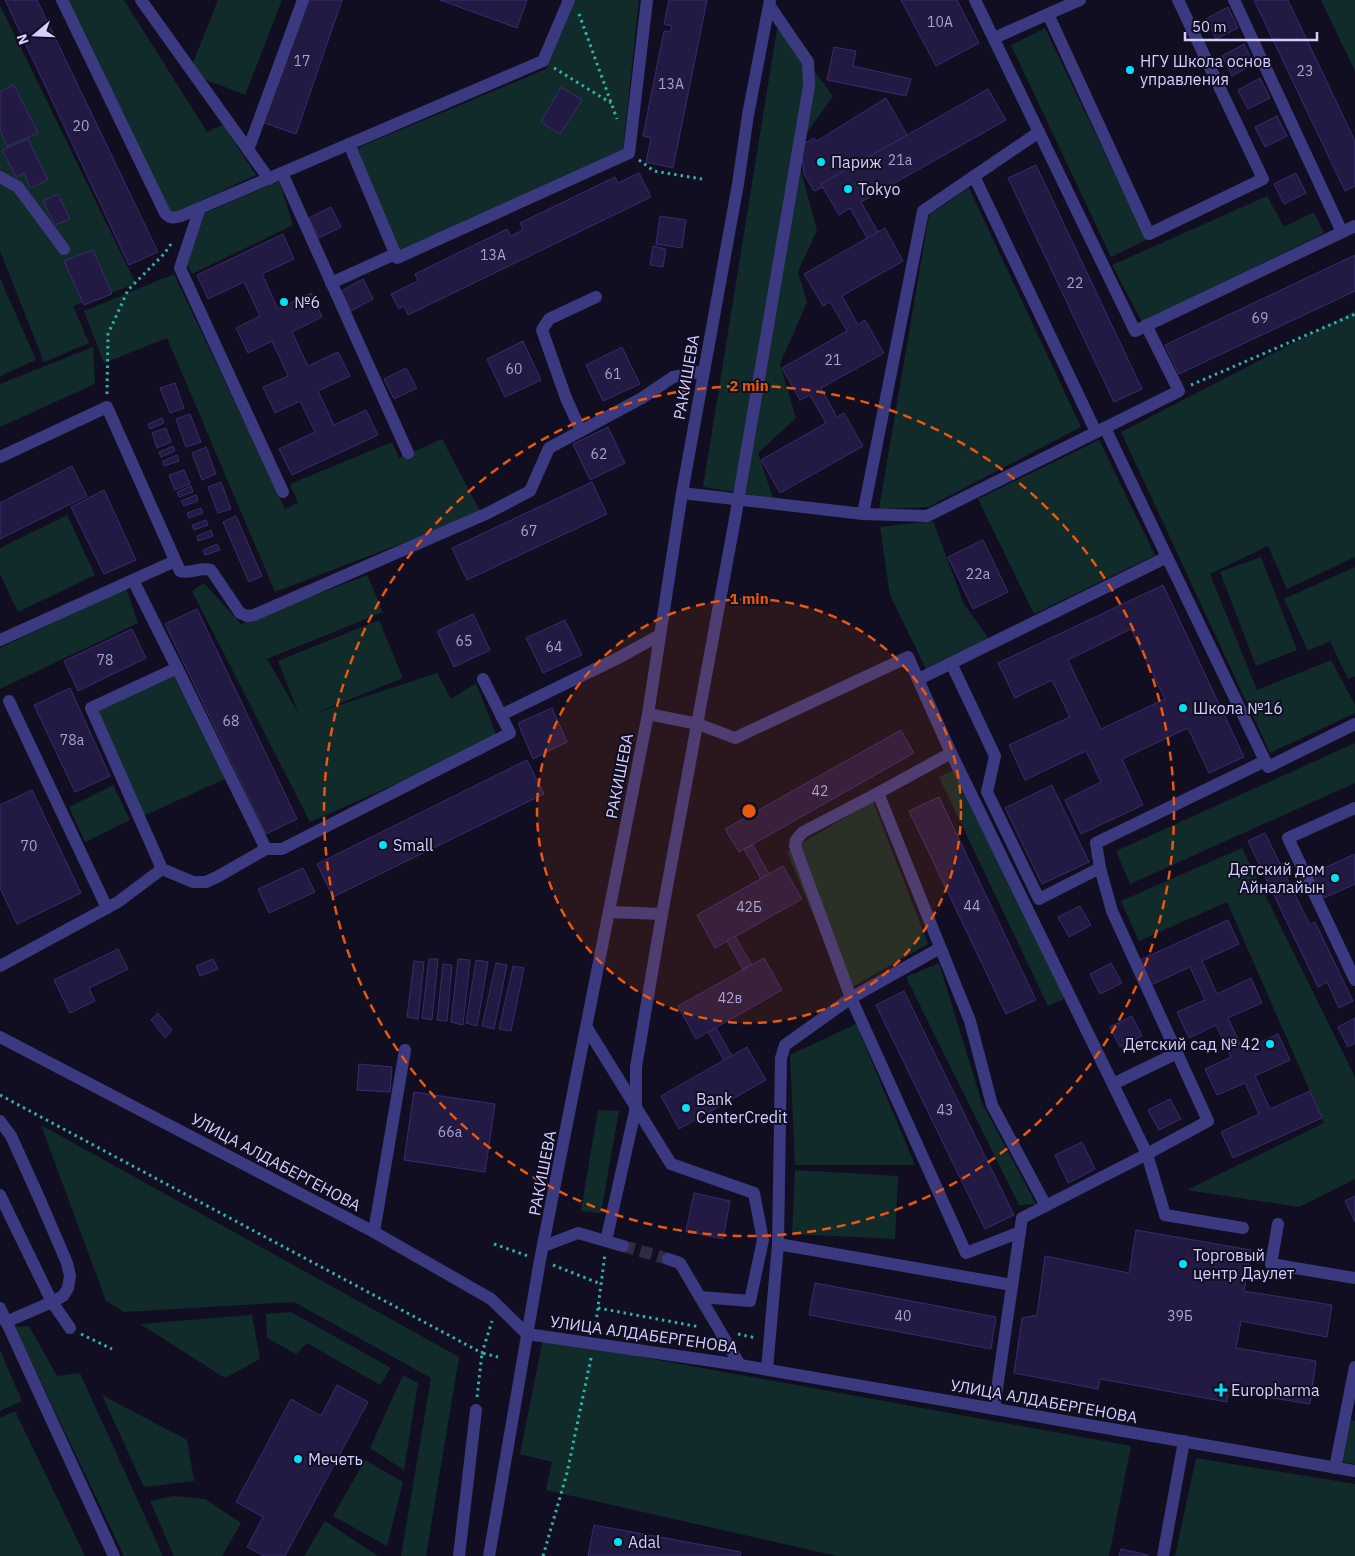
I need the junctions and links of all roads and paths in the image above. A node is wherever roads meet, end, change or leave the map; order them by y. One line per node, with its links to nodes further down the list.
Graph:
1 (62, 0): 23 (street)
2 (141, 0): 17 (street)
3 (303, 0): 17 (street)
4 (569, 0): 13 (street)
5 (647, 0): 27 (street)
6 (975, 0): 12 (street)
7 (1080, 0): 11 (street)
8 (1178, 0): 11 (street)
9 (1234, 0): 25 (street)
10 (769, 2): 32 (street, РАКИШЕВА); 41 (street)
11 (1048, 14): 12 (street)
12 (994, 38): 15 (street)
13 (543, 61): 14 (path); 16 (street)
14 (612, 104)
15 (1039, 132): 19 (street); 31 (street)
16 (349, 144): 18 (street); 27 (street)
17 (248, 150): 21 (street)
18 (282, 173): 21 (street); 28 (street)
19 (974, 176): 35 (street); 42 (street)
20 (0, 177): 26 (street)
21 (269, 179): 22 (street)
22 (200, 208): 23 (street); 39 (street)
23 (181, 216): 34 (path)
24 (1355, 226): 25 (street)
25 (1342, 232): 31 (street)
26 (64, 248)
27 (396, 254): 28 (street)
28 (331, 283): 37 (street)
29 (596, 297): 36 (street)
30 (1355, 314): 33 (path)
31 (1146, 325): 33 (street)
32 (704, 371): 36 (street); 40 (street, РАКИШЕВА)
33 (1179, 391): 35 (street)
34 (107, 407): 38 (street); 44 (street)
35 (1100, 430): 42 (street); 43 (street)
36 (581, 431): 44 (street)
37 (408, 453)
38 (0, 457)
39 (283, 492)
40 (682, 494): 41 (street); 46 (street, РАКИШЕВА)
41 (738, 501): 42 (street); 55 (street)
42 (863, 514)
43 (1167, 558): 48 (street); 58 (street)
44 (175, 561): 45 (street)
45 (133, 580): 47 (street); 49 (street)
46 (660, 635): 53 (street); 54 (street, РАКИШЕВА)
47 (0, 640)
48 (951, 663): 51 (street); 62 (street)
49 (177, 668): 61 (street); 63 (street)
50 (483, 679): 53 (street)
51 (919, 679): 55 (street); 57 (street)
52 (9, 701): 64 (street)
53 (501, 714): 61 (street)
54 (648, 714): 55 (street); 65 (street, РАКИШЕВА)
55 (698, 724): 66 (street)
56 (1355, 724): 58 (street)
57 (951, 753): 59 (street); 75 (street)
58 (1265, 760): 62 (street)
59 (878, 793): 67 (street); 70 (street)
60 (1355, 808): 69 (street)
61 (266, 849): 63 (street)
62 (1100, 868): 74 (street)
63 (162, 869): 64 (street)
64 (107, 908): 68 (street)
65 (609, 912): 66 (street); 71 (street, РАКИШЕВА)
66 (662, 914): 77 (street)
67 (940, 948): 70 (street); 81 (street)
68 (0, 966)
69 (1355, 980)
70 (851, 998): 85 (street); 87 (street)
71 (587, 1028): 77 (street); 88 (street, РАКИШЕВА)
72 (0, 1036): 84 (street, УЛИЦА АЛДАБЕРГЕНОВА)
73 (405, 1050): 84 (street)
74 (1177, 1053): 75 (street); 79 (street)
75 (1113, 1084): 79 (street)
76 (0, 1095): 105 (path)
77 (636, 1107): 86 (street); 93 (street)
78 (0, 1121): 94 (street)
79 (1147, 1154): 81 (street); 83 (street)
80 (0, 1195): 94 (street)
81 (1046, 1206): 85 (street)
82 (1278, 1224): 91 (street)
83 (1243, 1228)
84 (374, 1232): 95 (street, УЛИЦА АЛДАБЕРГЕНОВА)
85 (1020, 1232): 92 (street)
86 (606, 1241): 88 (street); 89 (street); 97 (path)
87 (778, 1244): 92 (street); 102 (street)
88 (544, 1246): 101 (street, РАКИШЕВА)
89 (623, 1246)
90 (668, 1259): 93 (street)
91 (1355, 1278)
92 (1012, 1284): 110 (street)
93 (700, 1297): 100 (street)
94 (52, 1302): 98 (street); 99 (street)
95 (497, 1304): 101 (street, УЛИЦА АЛДАБЕРГЕНОВА); 105 (path)
96 (0, 1308): 98 (street)
97 (598, 1308): 100 (path); 103 (path)
98 (6, 1322): 115 (street)
99 (70, 1328): 104 (path)
100 (720, 1330): 102 (path); 107 (street)
101 (527, 1334): 103 (street, УЛИЦА АЛДАБЕРГЕНОВА); 117 (street, РАКИШЕВА)
102 (769, 1340): 109 (street)
103 (594, 1344): 107 (street, УЛИЦА АЛДАБЕРГЕНОВА); 118 (path)
104 (112, 1349)
105 (482, 1353): 106 (path); 111 (path)
106 (498, 1357)
107 (740, 1365): 109 (street, УЛИЦА АЛДАБЕРГЕНОВА)
108 (1355, 1367): 113 (street)
109 (767, 1369): 110 (street, УЛИЦА АЛДАБЕРГЕНОВА)
110 (994, 1408): 112 (street, УЛИЦА АЛДАБЕРГЕНОВА)
111 (476, 1410): 116 (street)
112 (1184, 1442): 113 (street, УЛИЦА АЛДАБЕРГЕНОВА); 119 (street)
113 (1336, 1468): 114 (street, УЛИЦА АЛДАБЕРГЕНОВА)
114 (1355, 1471)
115 (114, 1556)
116 (459, 1556)
117 (489, 1556)
118 (543, 1556)
119 (1163, 1556)

